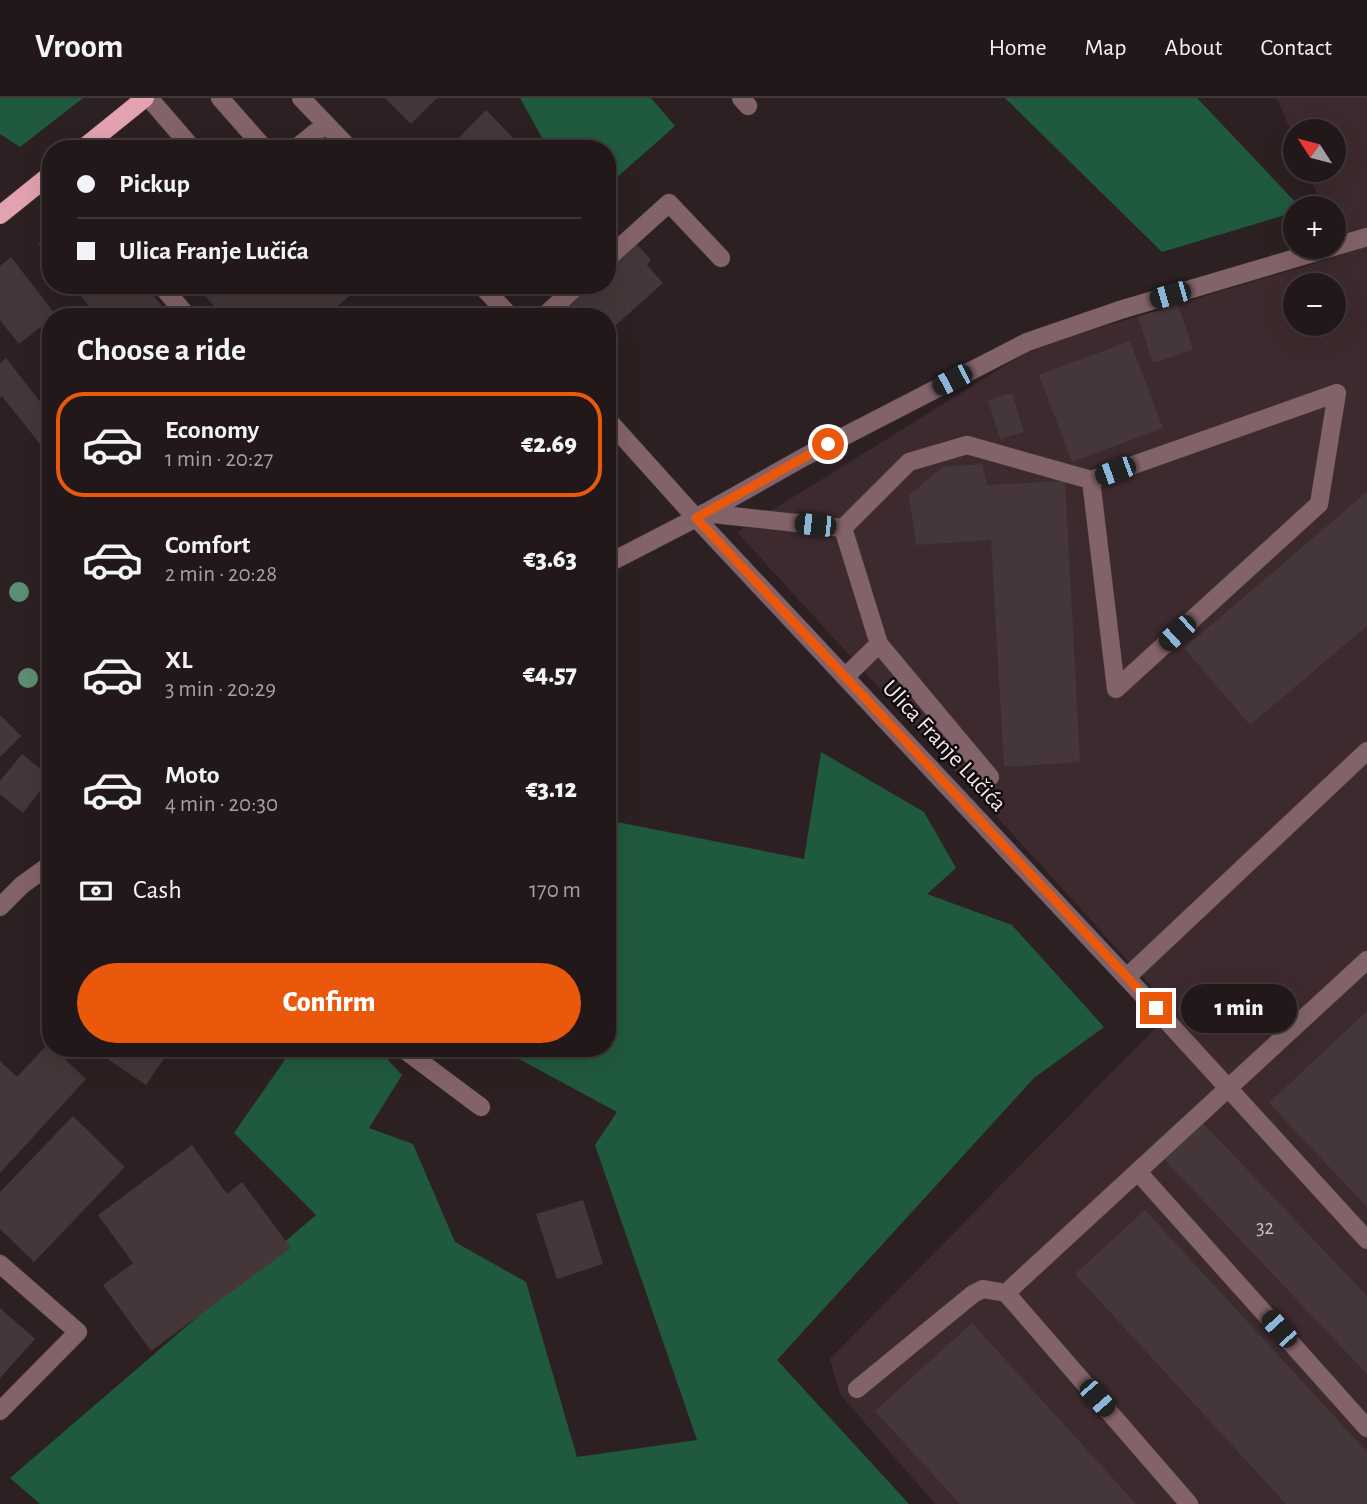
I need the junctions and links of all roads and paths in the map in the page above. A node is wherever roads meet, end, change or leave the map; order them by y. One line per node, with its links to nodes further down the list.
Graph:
1 (147, 98): 5 (main road); 6 (street)
2 (220, 98): 7 (street)
3 (301, 98): 4 (street)
4 (326, 124): 8 (street); 9 (street)
5 (93, 140)
6 (185, 140)
7 (257, 140)
8 (306, 140)
9 (341, 140)
10 (42, 181): 11 (main road)
11 (0, 215)
12 (1367, 237): 23 (street)
13 (616, 251): 14 (street)
14 (721, 258)
15 (169, 294): 18 (street)
16 (489, 294): 19 (street)
17 (568, 294): 20 (street)
18 (180, 308)
19 (503, 308)
20 (554, 308)
21 (616, 443): 23 (street, Ulica Franje Lučića)
22 (1091, 480): 22 (street); 24 (street)
23 (700, 515): 24 (street); 25 (street); 27 (street, Ulica Franje Lučića)
24 (843, 528): 26 (street)
25 (616, 559)
26 (878, 644): 27 (street); 29 (street)
27 (845, 677): 33 (street, Ulica Franje Lučića)
28 (1367, 751): 33 (street)
29 (990, 778)
30 (42, 871): 31 (street)
31 (0, 906)
32 (1367, 960): 35 (street)
33 (1127, 977): 35 (street, Ulica Franje Lučića)
34 (414, 1057): 36 (street)
35 (1228, 1089): 37 (street); 38 (street, Ulica Franje Lučića)
36 (481, 1107)
37 (1138, 1172): 40 (street); 43 (street)
38 (1367, 1240)
39 (0, 1264): 42 (street)
40 (1006, 1293): 41 (street); 44 (street)
41 (857, 1390)
42 (0, 1411)
43 (1367, 1428)
44 (1189, 1504)

